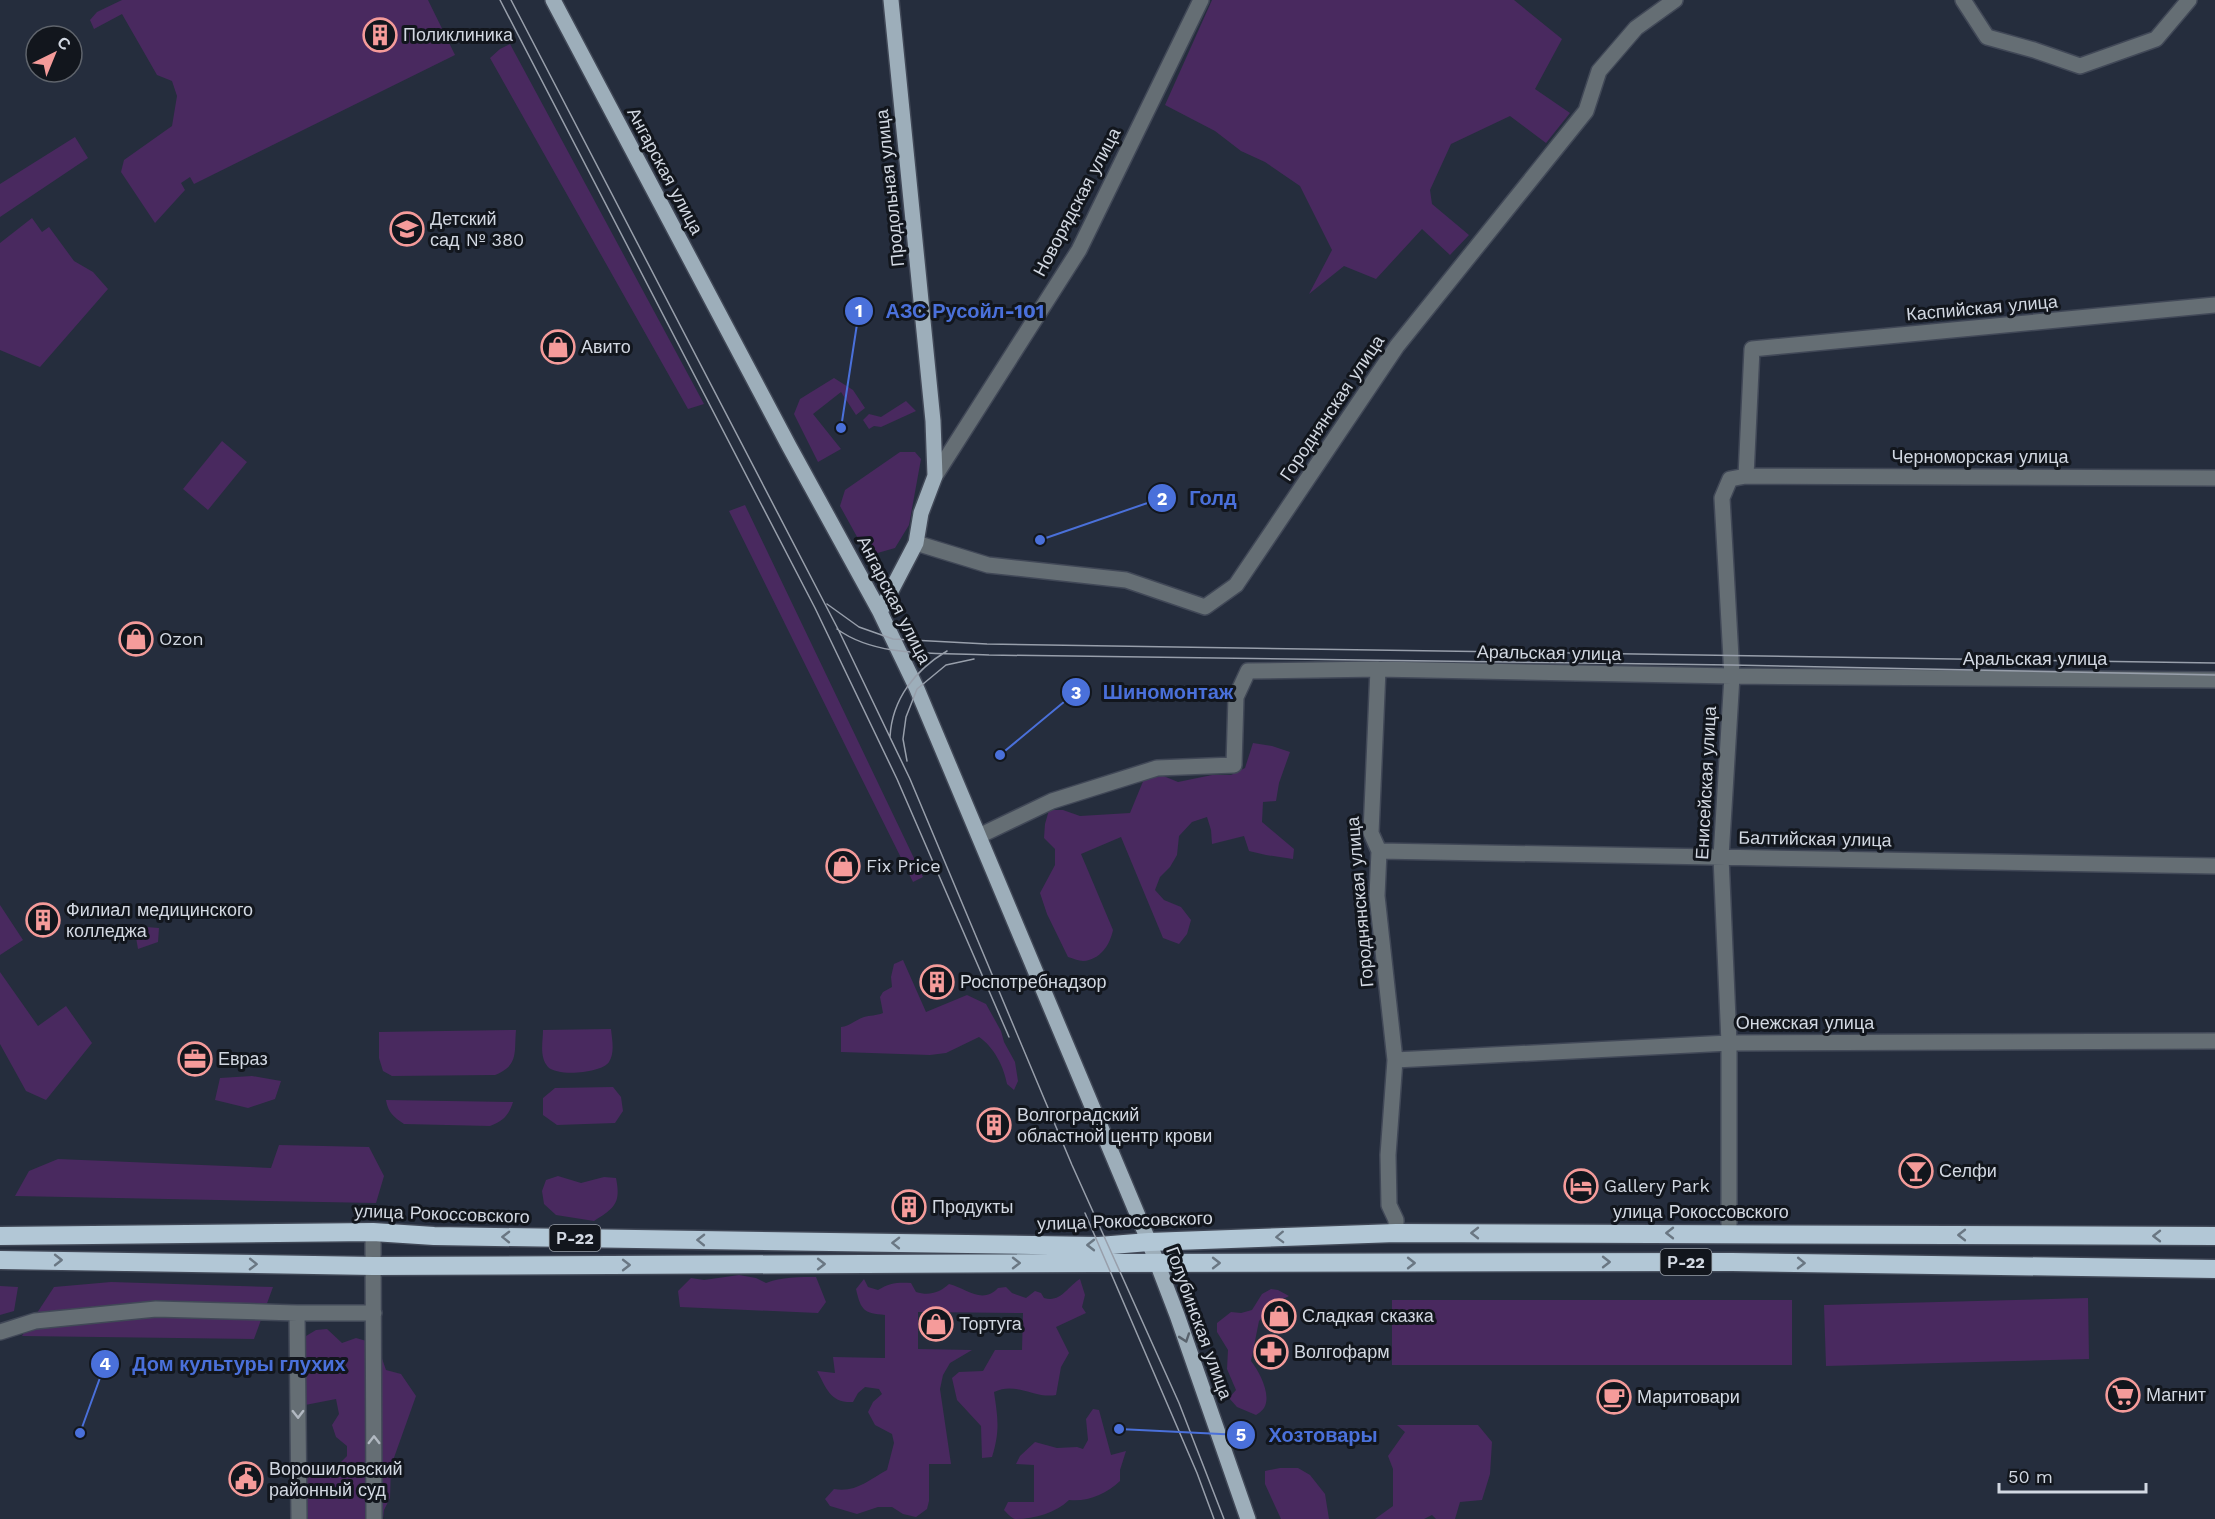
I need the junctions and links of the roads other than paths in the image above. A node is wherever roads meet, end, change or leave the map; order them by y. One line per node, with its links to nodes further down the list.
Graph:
1 (553, 0): 12 (main road, Ангарская улица)
2 (891, 0): 8 (main road, Продольная улица)
3 (1201, 0): 8 (street, Новорядская улица)
4 (1675, 0): 11 (street, Городнянская улица)
5 (1963, 0): 6 (street)
6 (2189, 0)
7 (2215, 305): 9 (street, Каспийская улица)
8 (935, 476): 11 (main road, Продольная улица)
9 (1746, 476): 10 (street, Черноморская улица); 14 (street, Енисейская улица)
10 (2215, 478)
11 (916, 543): 12 (main road, Продольная улица)
12 (880, 612): 16 (main road, Ангарская улица)
13 (1378, 669): 14 (street, Аральская улица); 16 (street, Аральская улица); 17 (street, Городнянская улица)
14 (1732, 676): 15 (street, Аральская улица); 18 (street, Енисейская улица)
15 (2215, 680)
16 (979, 836): 28 (main road, Ангарская улица)
17 (1379, 851): 18 (street, Балтийская улица); 22 (street, Городнянская улица)
18 (1721, 857): 19 (street, Балтийская улица); 21 (street, Енисейская улица)
19 (2215, 866)
20 (2215, 1041): 21 (street, Онежская улица)
21 (1729, 1043): 22 (street, Онежская улица); 25 (street, Енисейская улица)
22 (1395, 1060): 24 (street)
23 (373, 1232): 26 (highway, улица Рокоссовского / Р-22); 28 (highway, улица Рокоссовского / Р-22, one-way to 23); 31 (street)
24 (1396, 1233): 25 (highway, улица Рокоссовского / Р-22, one-way to 24); 28 (highway, улица Рокоссовского / Р-22, one-way to 28)
25 (1729, 1233): 27 (highway, улица Рокоссовского / Р-22, one-way to 25)
26 (0, 1236)
27 (2215, 1236)
28 (1149, 1242): 30 (main road, Голубинская улица)
29 (0, 1260): 31 (highway, Р-22, one-way to 31)
30 (1158, 1263): 31 (highway, Р-22, one-way to 30); 32 (highway, Р-22, one-way to 32); 38 (main road, Голубинская улица, one-way to 38)
31 (373, 1266): 34 (street)
32 (2215, 1269)
33 (297, 1313): 34 (street); 35 (street); 36 (street, one-way to 36)
34 (374, 1313): 37 (street, one-way to 34)
35 (0, 1332)
36 (299, 1519)
37 (374, 1519)
38 (1248, 1519)

